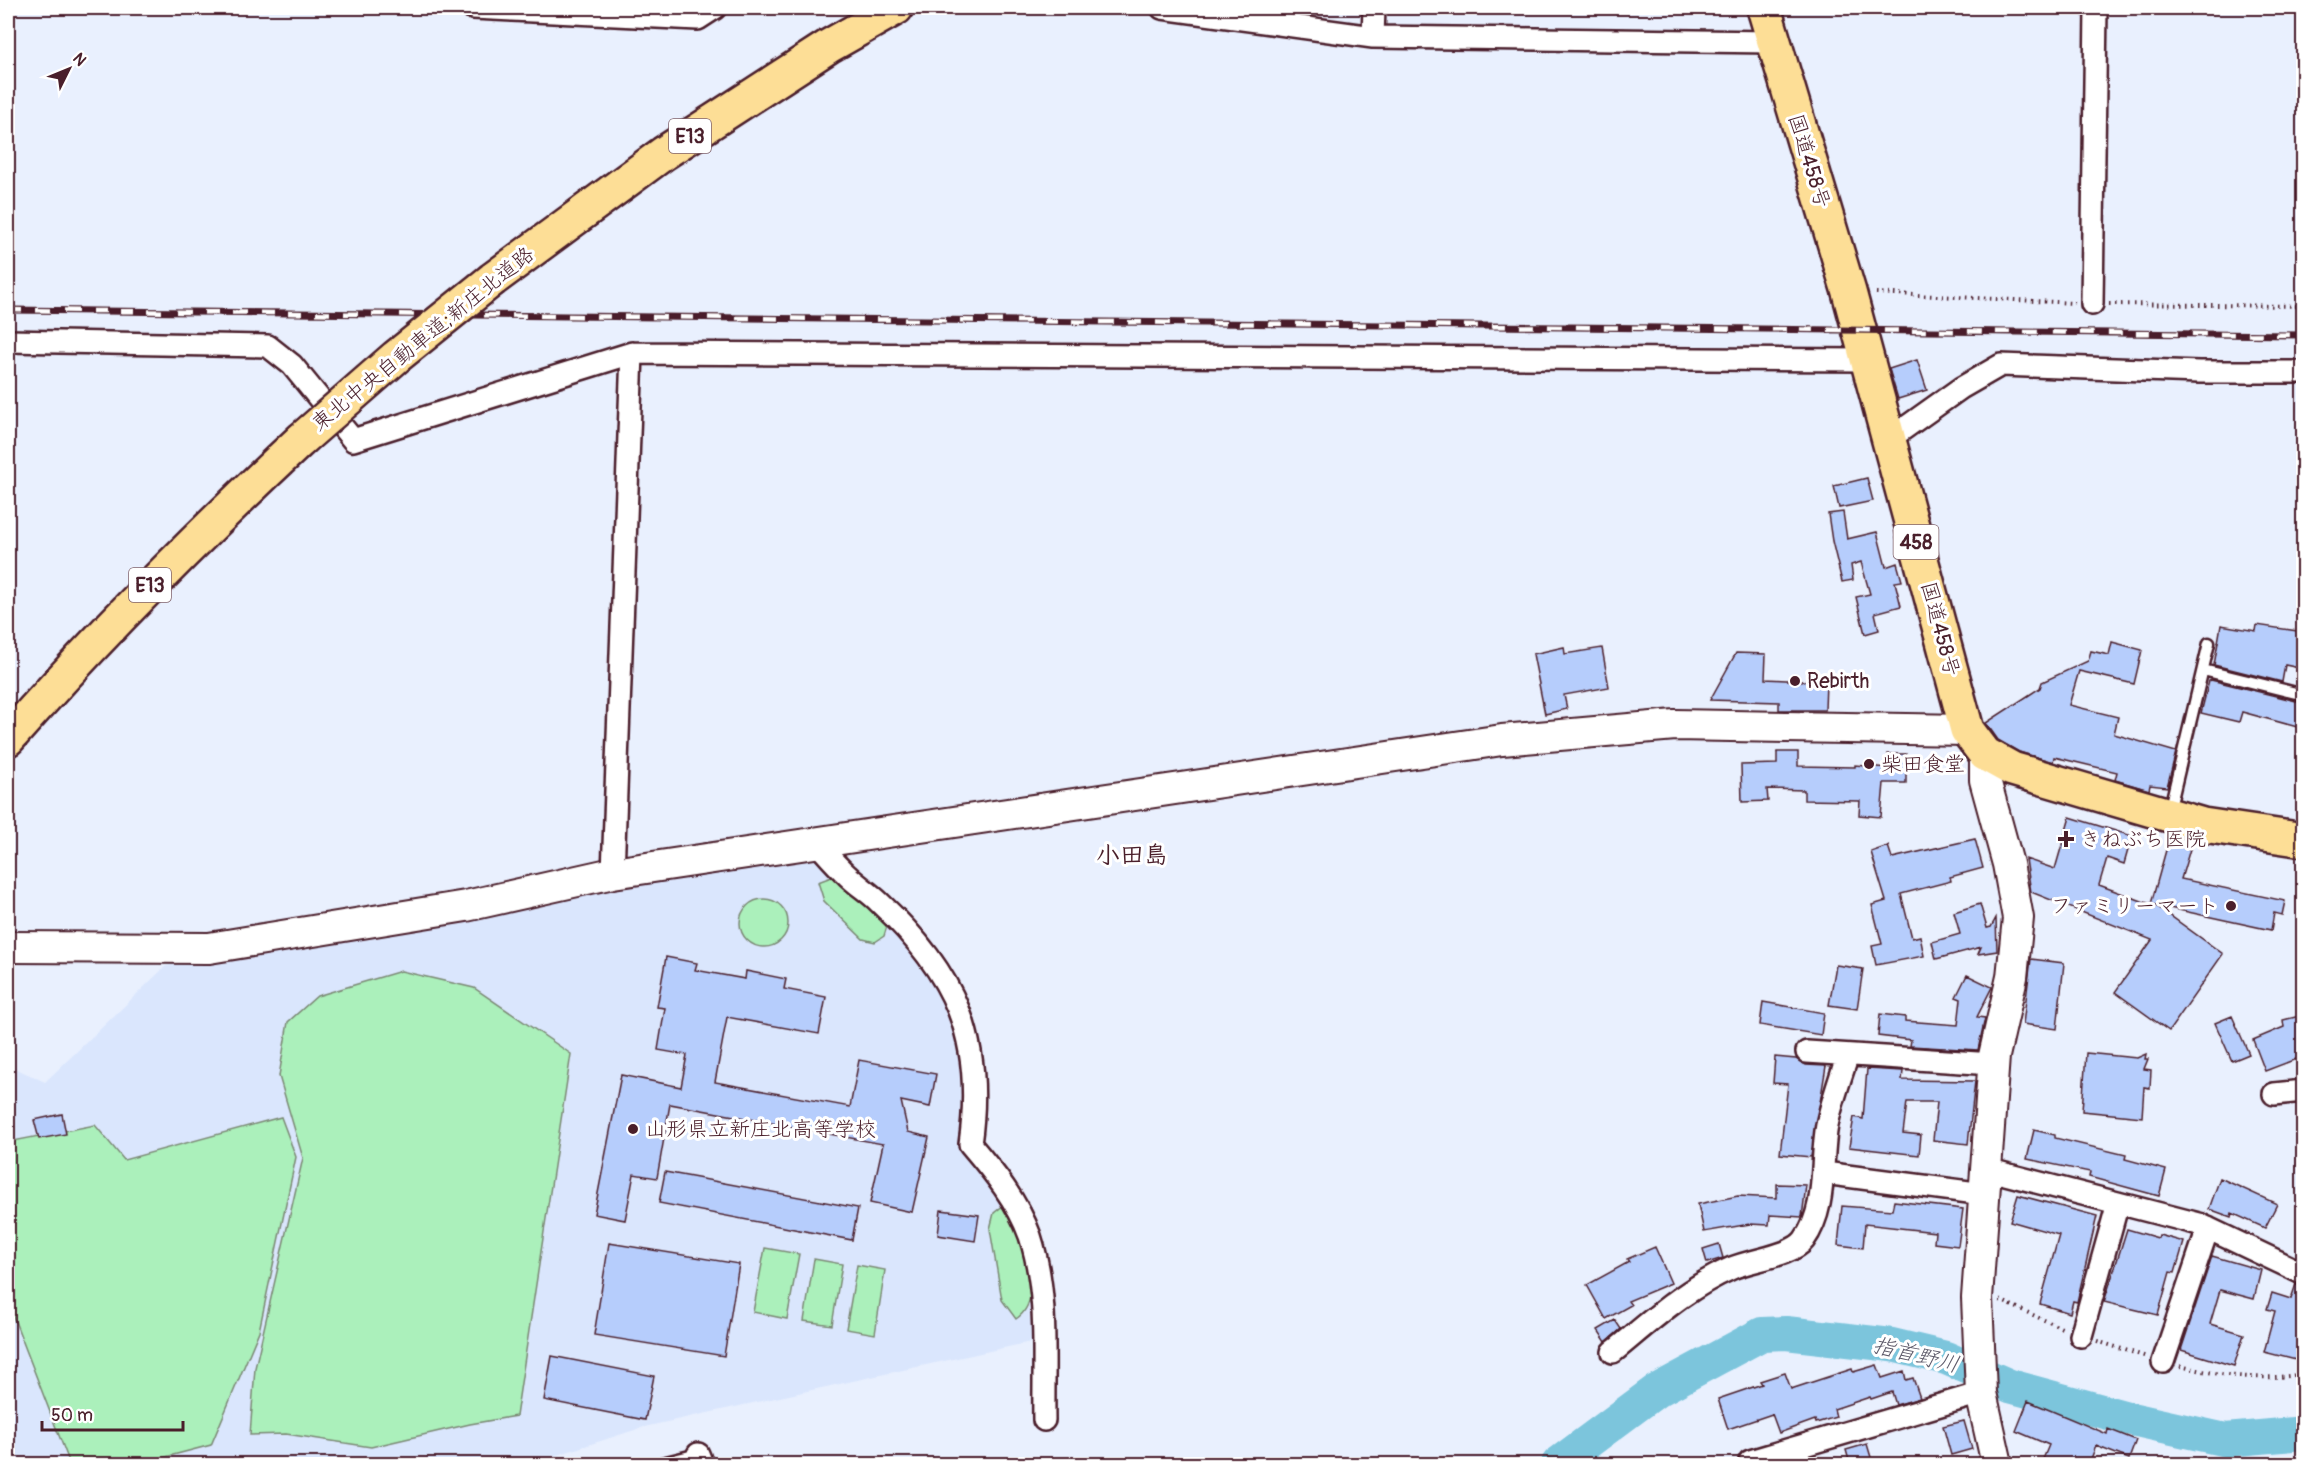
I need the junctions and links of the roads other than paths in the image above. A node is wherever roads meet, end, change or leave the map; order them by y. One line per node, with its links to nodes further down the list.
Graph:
1 (473, 8): 2 (street)
2 (715, 8)
3 (896, 8): 19 (highway, 東北中央自動車道;新庄北道路 / E13, bridge)
4 (1162, 8): 8 (street)
5 (1374, 8): 8 (street)
6 (1764, 8): 9 (highway, 国道458号 / 458)
7 (2096, 8): 10 (street)
8 (1373, 38): 9 (street)
9 (1773, 42): 13 (highway, 国道458号 / 458)
10 (2092, 304)
11 (8, 341): 12 (street)
12 (633, 353): 13 (street); 24 (street)
13 (1867, 360): 15 (highway, 国道458号 / 458)
14 (2304, 372): 15 (street)
15 (1888, 440): 20 (highway, 国道458号 / 458)
16 (2209, 643): 17 (lane)
17 (2203, 670): 18 (lane); 21 (lane)
18 (2304, 694)
19 (8, 739)
20 (1976, 742): 21 (highway); 23 (street); 28 (street)
21 (2169, 815): 22 (highway)
22 (2304, 840)
23 (816, 842): 24 (street); 40 (street)
24 (613, 873): 25 (street)
25 (8, 947)
26 (1807, 1052): 27 (street)
27 (1848, 1055): 28 (street); 31 (street)
28 (1994, 1064): 32 (street)
29 (2304, 1091): 30 (street)
30 (2274, 1094)
31 (1824, 1173): 32 (street); 37 (street)
32 (1985, 1181): 33 (street); 39 (street)
33 (2118, 1203): 34 (street); 36 (street)
34 (2208, 1228): 35 (street); 38 (street)
35 (2304, 1274)
36 (2081, 1336)
37 (1613, 1353)
38 (2163, 1362)
39 (1981, 1393): 42 (street); 44 (street)
40 (1044, 1420)
41 (700, 1459): 43 (lane)
42 (1750, 1461)
43 (658, 1464)
44 (1997, 1464)

